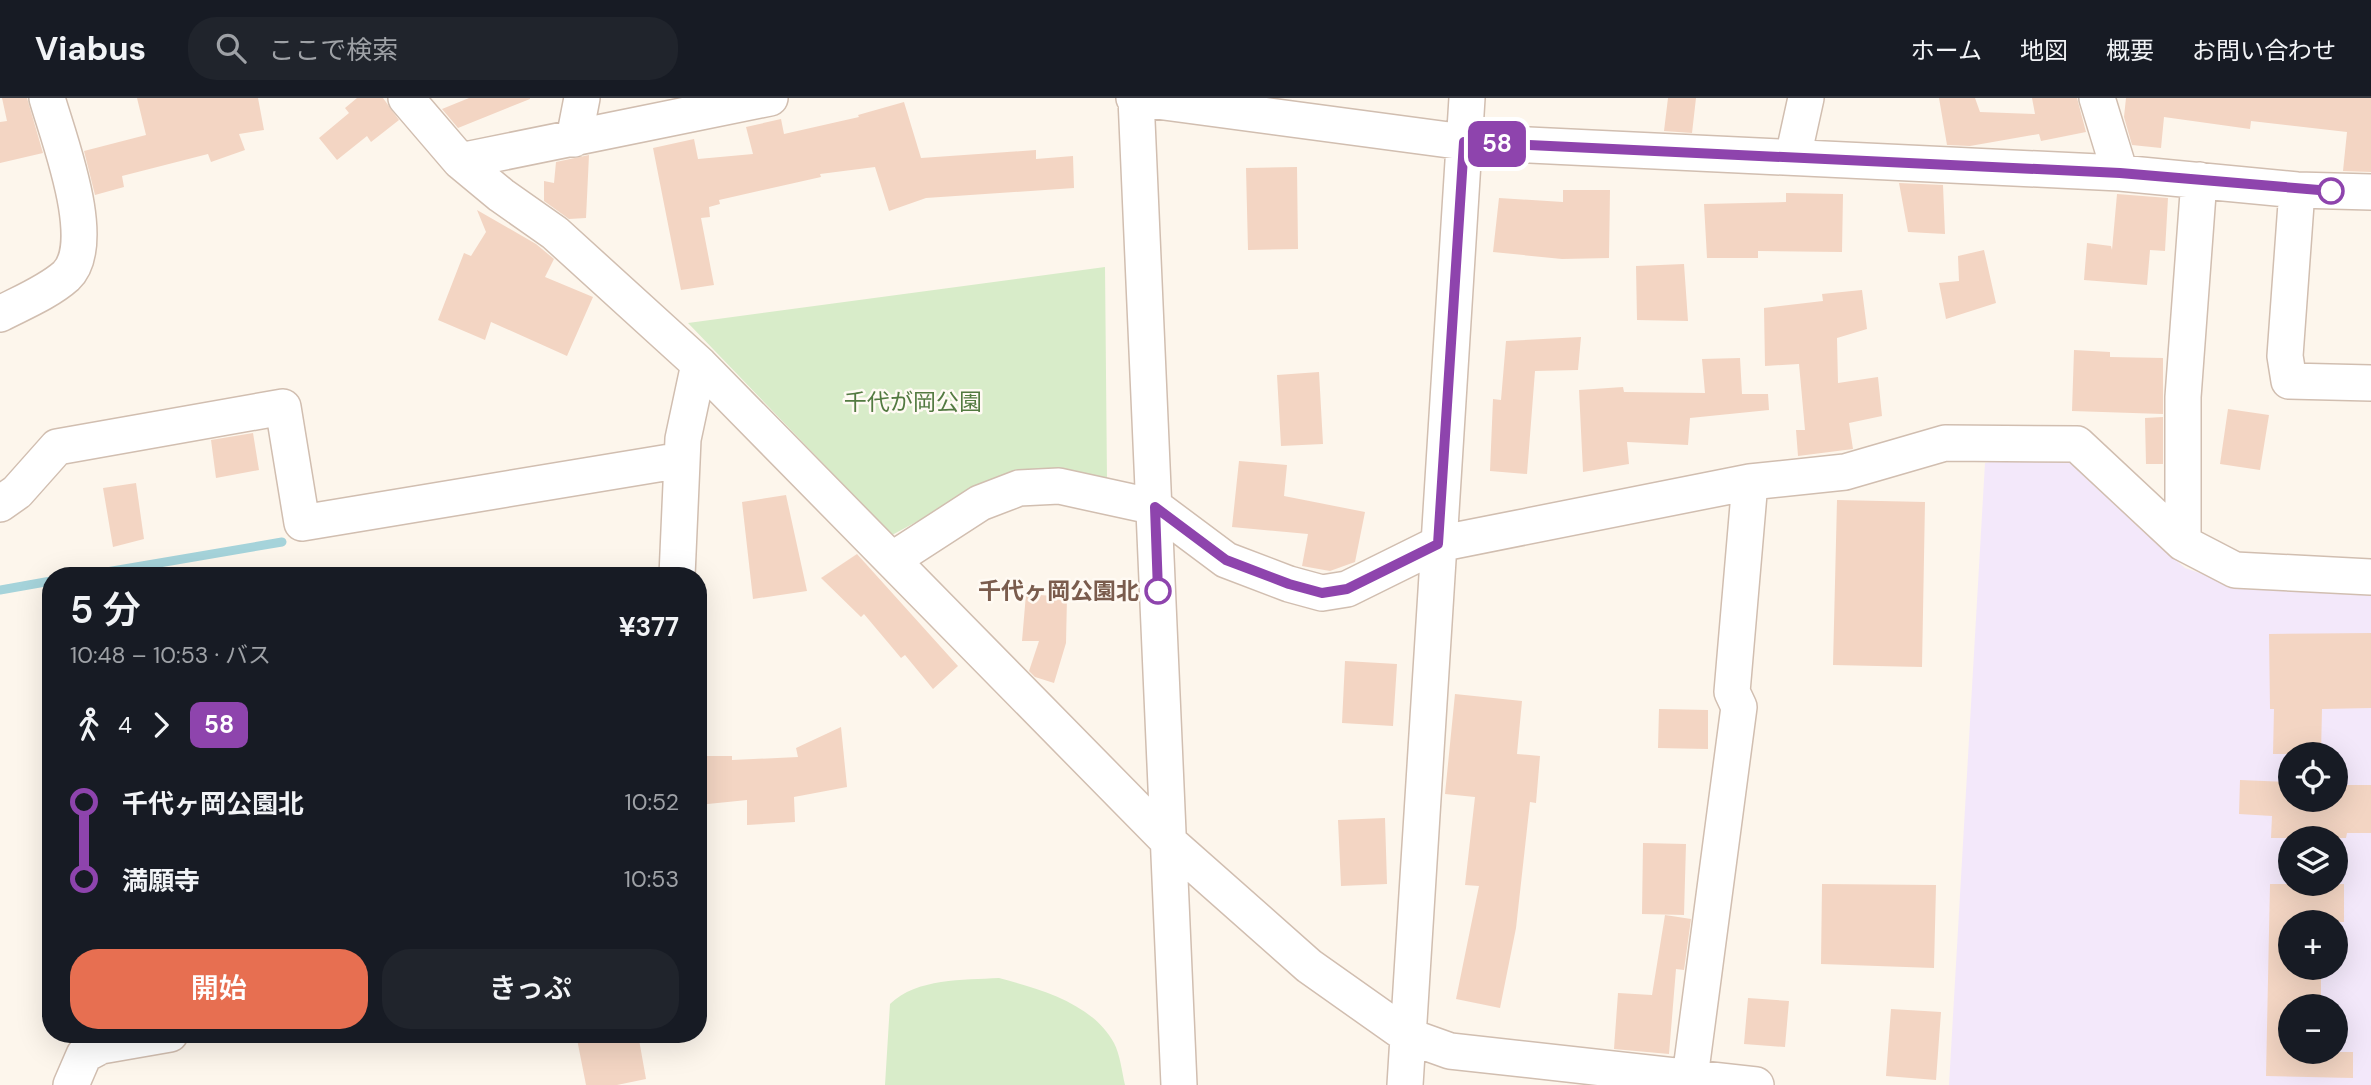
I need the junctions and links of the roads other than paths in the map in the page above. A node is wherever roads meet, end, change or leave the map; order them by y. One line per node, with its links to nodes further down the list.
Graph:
1 (47, 98): 17 (street)
2 (406, 98): 12 (street)
3 (582, 98): 9 (street)
4 (770, 98): 9 (street)
5 (1135, 98): 10 (street); 23 (street)
6 (1467, 98): 10 (street)
7 (1806, 98): 11 (street)
8 (2097, 98): 13 (street)
9 (574, 139): 12 (street)
10 (1464, 142): 11 (street); 25 (street)
11 (1793, 158): 13 (street)
12 (460, 161): 18 (street)
13 (2120, 173): 14 (street)
14 (2199, 180): 15 (street); 24 (street)
15 (2297, 190): 16 (street); 19 (street)
16 (2371, 192)
17 (0, 314)
18 (699, 364): 20 (street); 26 (street)
19 (2371, 383)
20 (682, 460): 22 (street); 27 (street)
21 (1750, 482): 24 (street); 25 (street); 32 (street)
22 (0, 504)
23 (1155, 507): 25 (street); 26 (street); 29 (street)
24 (2183, 543): 28 (street)
25 (1438, 544): 30 (street)
26 (892, 560): 29 (street)
27 (677, 567)
28 (2371, 577)
29 (1169, 842): 30 (street); 34 (street)
30 (1408, 1036): 32 (street); 35 (street)
31 (119, 1043): 33 (street)
32 (1690, 1081): 36 (street)
33 (71, 1085)
34 (1179, 1085)
35 (1405, 1085)
36 (1756, 1085)

